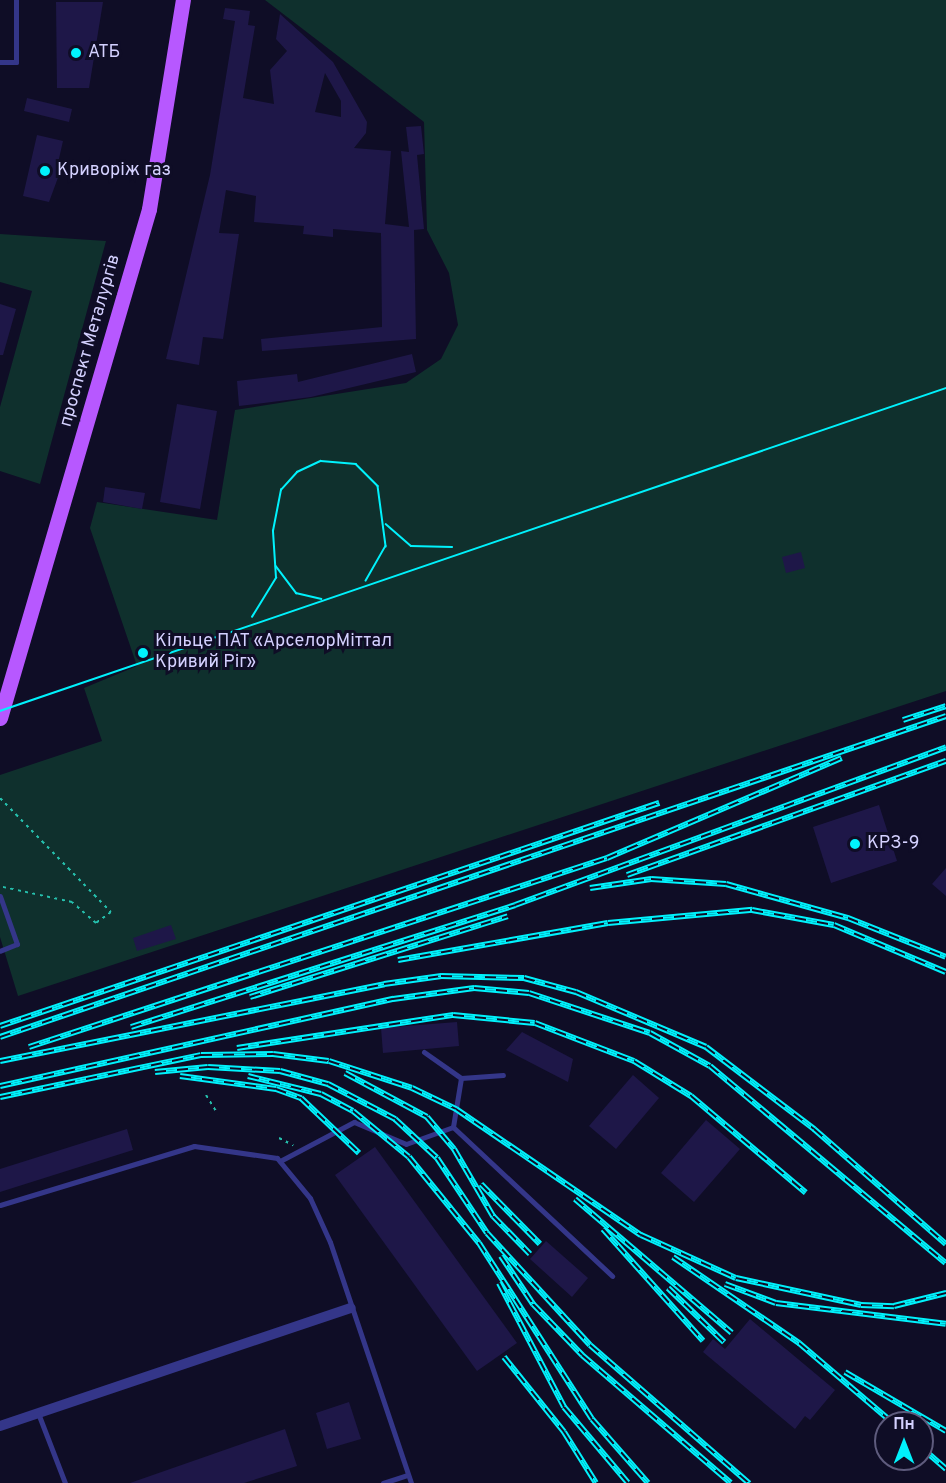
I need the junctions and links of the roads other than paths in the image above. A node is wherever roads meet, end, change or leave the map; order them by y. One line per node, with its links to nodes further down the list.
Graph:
1 (16, 0): 3 (lane)
2 (183, 0): 4 (main road, проспект Металургів)
3 (0, 62)
4 (5, 688): 5 (main road, проспект Металургів)
5 (0, 718)
6 (0, 896): 7 (lane)
7 (0, 951)
8 (424, 1052): 10 (lane)
9 (503, 1076): 10 (lane)
10 (461, 1078): 11 (lane)
11 (453, 1127): 12 (lane); 14 (lane)
12 (280, 1161): 13 (lane); 15 (lane)
13 (0, 1205)
14 (612, 1276)
15 (351, 1308): 16 (street); 18 (lane)
16 (38, 1413): 17 (street); 19 (lane)
17 (0, 1426)
18 (408, 1475): 20 (lane); 21 (lane)
19 (65, 1483)
20 (383, 1483)
21 (411, 1483)

